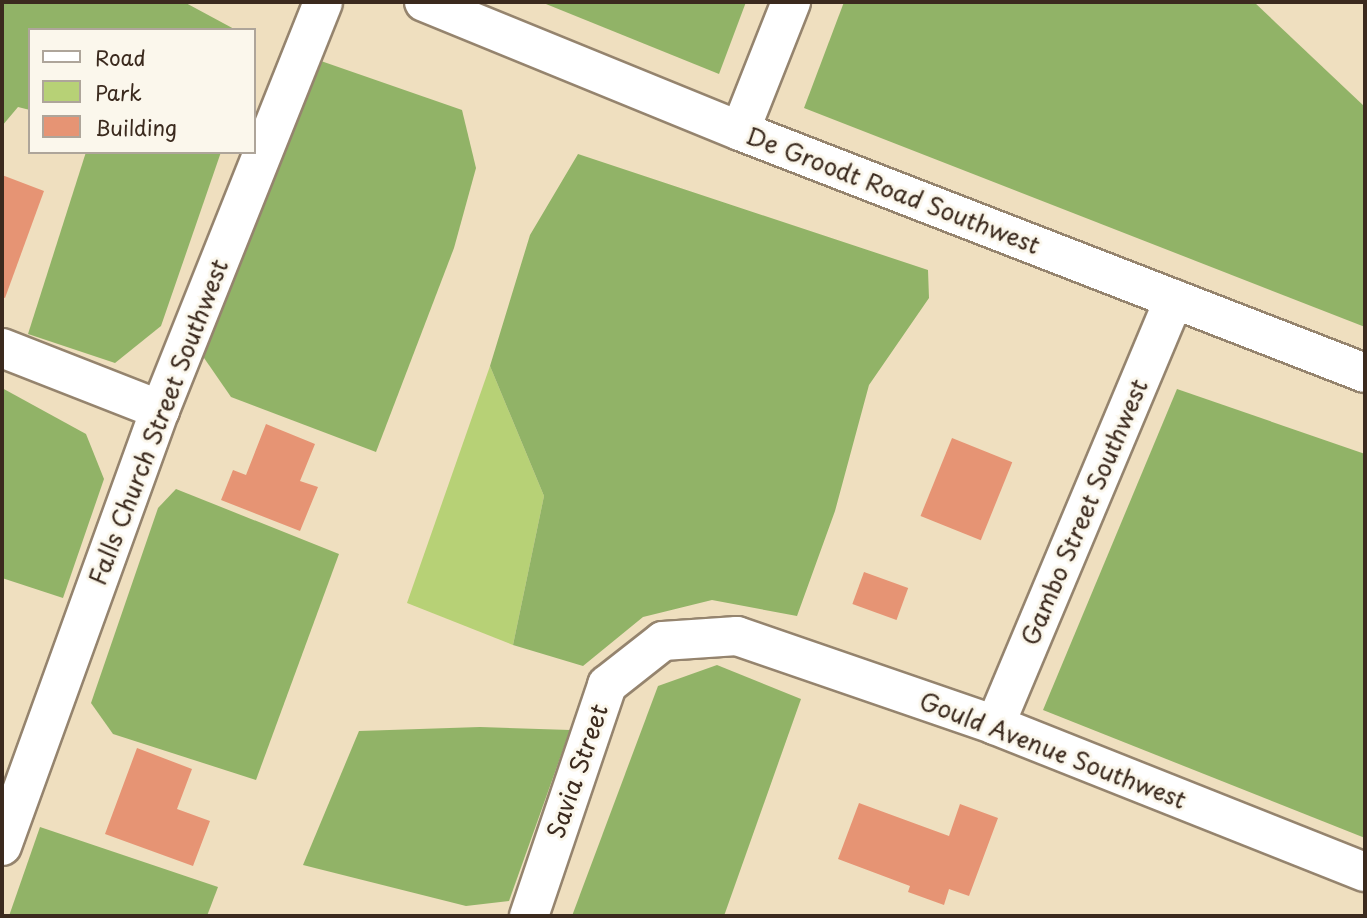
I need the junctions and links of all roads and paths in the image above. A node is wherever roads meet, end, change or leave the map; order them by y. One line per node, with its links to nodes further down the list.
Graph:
1 (323, 2): 8 (street, Falls Church Street Southwest)
2 (424, 2): 4 (street, De Groodt Road Southwest)
3 (791, 2): 4 (street)
4 (740, 131): 5 (street, De Groodt Road Southwest)
5 (1174, 299): 7 (street, De Groodt Road Southwest); 10 (street, Gambo Street Southwest)
6 (2, 348): 8 (street)
7 (1365, 373)
8 (160, 410): 11 (street, Falls Church Street Southwest)
9 (737, 636): 10 (street, Gould Avenue Southwest); 13 (street, Savia Street)
10 (995, 725): 12 (street, Gould Avenue Southwest)
11 (4, 833)
12 (1365, 872)
13 (529, 916)

